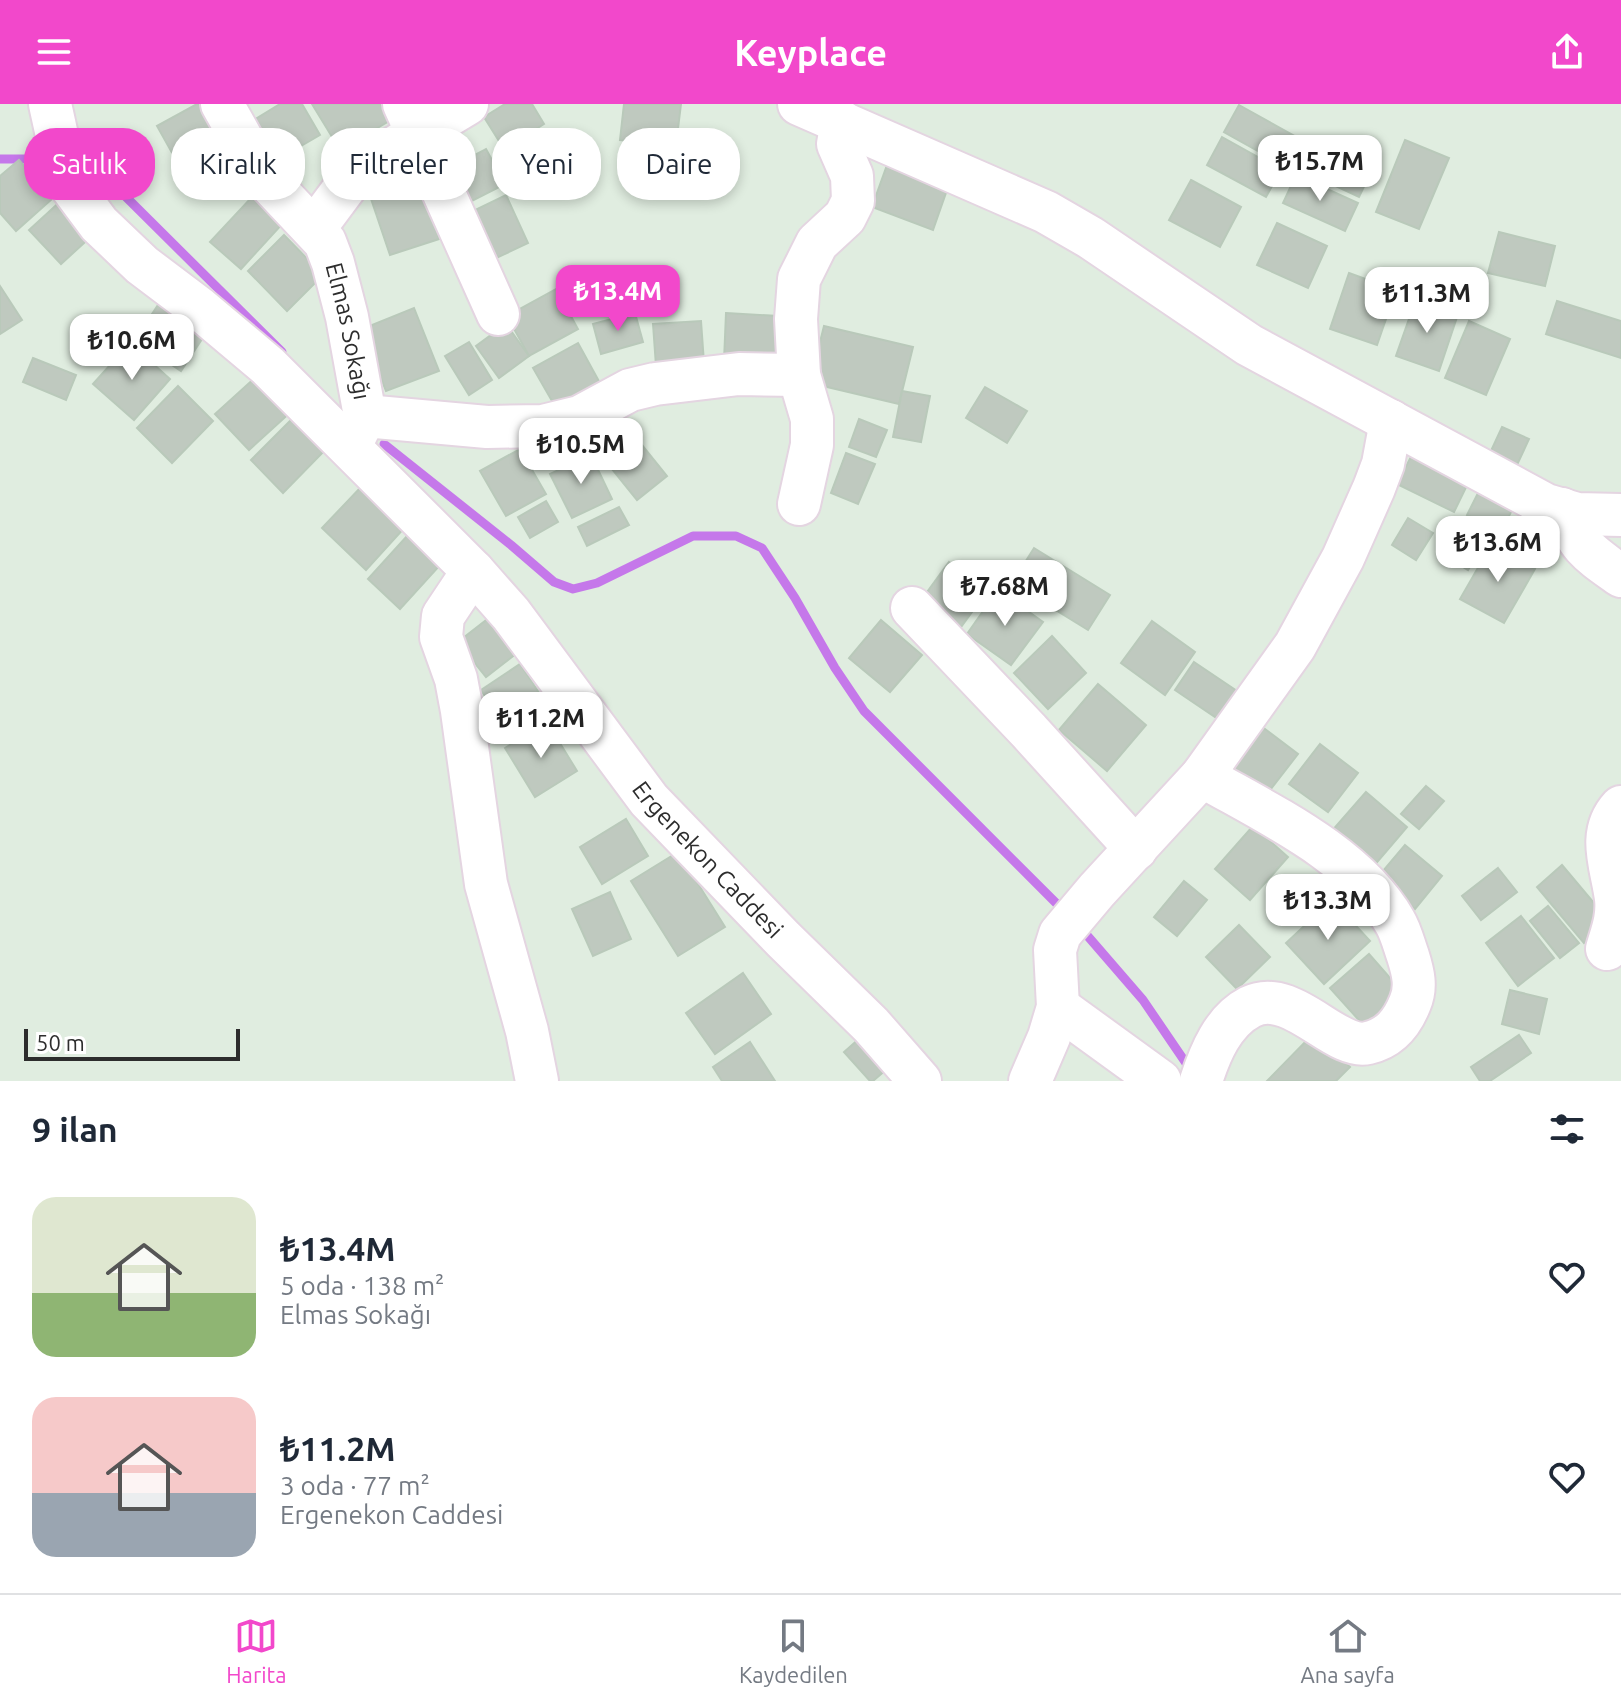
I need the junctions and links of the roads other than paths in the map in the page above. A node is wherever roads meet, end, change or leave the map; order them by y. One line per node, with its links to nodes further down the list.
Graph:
1 (50, 104): 11 (street, Ergenekon Caddesi)
2 (222, 104): 7 (street, Elmas Sokağı)
3 (467, 104): 5 (street)
4 (799, 104): 6 (street)
5 (411, 118): 7 (street); 8 (street)
6 (842, 122): 9 (street); 10 (street)
7 (314, 229): 11 (street, Elmas Sokağı)
8 (498, 314)
9 (799, 375): 11 (street); 12 (street)
10 (1391, 421): 13 (street); 18 (street)
11 (357, 432): 15 (street, Ergenekon Caddesi)
12 (799, 504)
13 (1562, 509): 14 (street); 16 (street)
14 (1621, 515)
15 (473, 571): 23 (street); 24 (street, Ergenekon Caddesi)
16 (1621, 576)
17 (912, 608): 20 (street)
18 (1202, 776): 20 (street); 27 (street)
19 (1621, 807): 21 (street)
20 (1136, 849): 22 (street)
21 (1607, 949)
22 (1058, 1007): 25 (street); 26 (street)
23 (537, 1081)
24 (920, 1081)
25 (1030, 1081)
26 (1160, 1081)
27 (1201, 1081)

